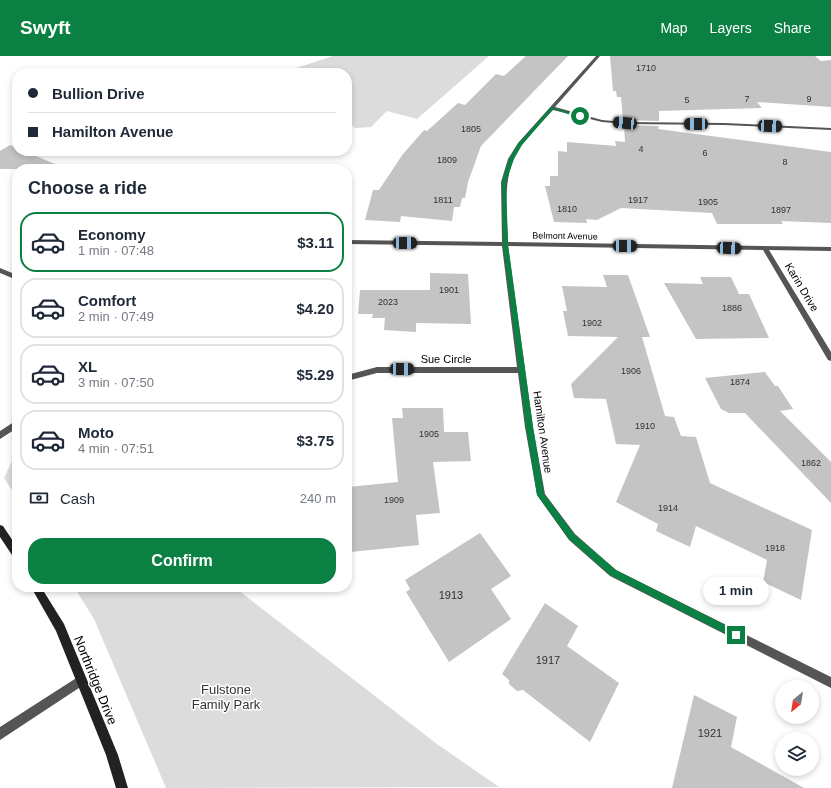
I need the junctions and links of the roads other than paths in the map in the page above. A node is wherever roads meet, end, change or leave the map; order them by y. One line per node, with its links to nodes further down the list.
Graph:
1 (598, 56): 2 (street, Hamilton Avenue)
2 (552, 108): 3 (street); 5 (street, Hamilton Avenue)
3 (831, 129)
4 (352, 242): 5 (street, Belmont Avenue)
5 (505, 244): 6 (street, Belmont Avenue); 11 (street, Hamilton Avenue)
6 (766, 248): 7 (street, Belmont Avenue); 10 (street, Karin Drive)
7 (831, 249)
8 (0, 270): 9 (street)
9 (12, 276)
10 (831, 358)
11 (522, 370): 12 (street, Sue Circle); 19 (street, Hamilton Avenue)
12 (352, 377)
13 (12, 428): 14 (street)
14 (0, 436)
15 (0, 529): 16 (street)
16 (12, 547)
17 (39, 592): 18 (street, Northridge Drive)
18 (81, 680): 20 (street); 21 (street, Northridge Drive)
19 (831, 683)
20 (0, 734)
21 (122, 788)

